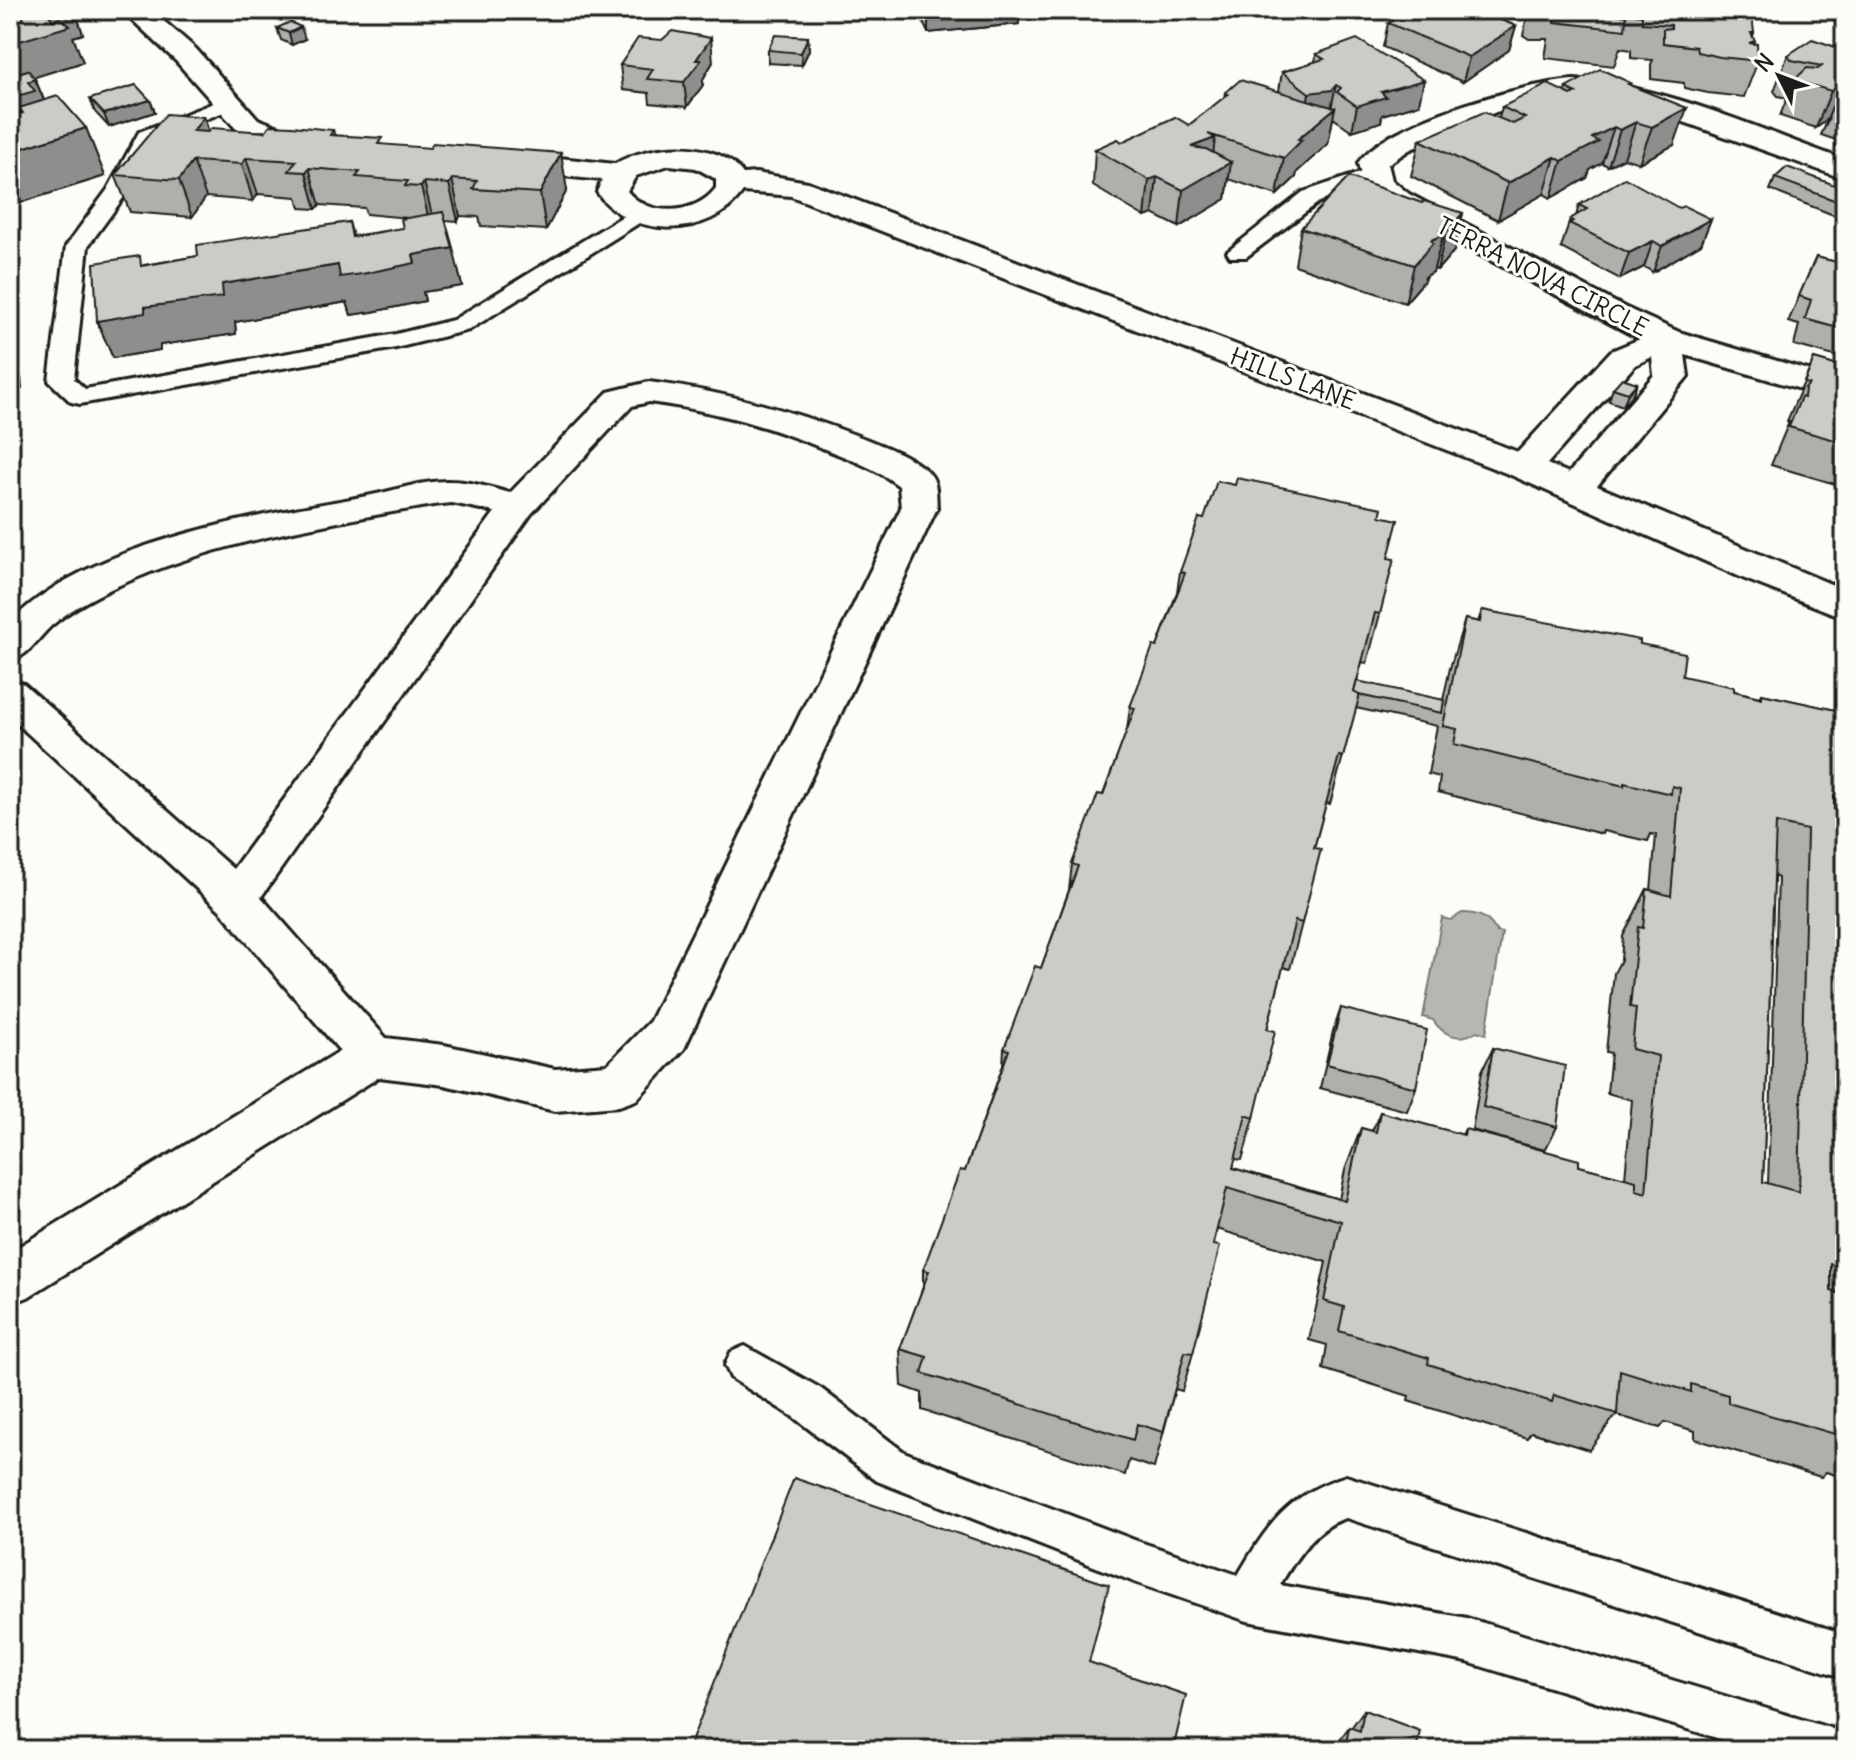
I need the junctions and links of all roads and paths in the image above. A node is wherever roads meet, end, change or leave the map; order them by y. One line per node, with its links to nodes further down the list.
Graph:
1 (135, 10): 2 (street)
2 (229, 103): 3 (street); 9 (lane)
3 (345, 148)
4 (483, 159): 6 (street)
5 (1845, 170): 7 (street)
6 (621, 173): 8 (street); 9 (street)
7 (1374, 174): 10 (lane); 11 (street, TERRA NOVA CIRCLE)
8 (731, 184): 9 (street); 13 (street, HILLS LANE)
9 (641, 215)
10 (1238, 252)
11 (1667, 339): 12 (street, TERRA NOVA CIRCLE); 13 (street, TERRA NOVA CIRCLE); 14 (street, TERRA NOVA CIRCLE)
12 (1845, 392)
13 (1524, 467): 14 (street, HILLS LANE)
14 (1576, 488): 16 (street, HILLS LANE)
15 (518, 506): 17 (street); 19 (street); 20 (street)
16 (1845, 605)
17 (10, 647)
18 (10, 694): 19 (street)
19 (236, 898): 20 (street)
20 (373, 1056): 21 (street)
21 (10, 1280)
22 (745, 1365): 23 (lane)
23 (1247, 1600): 24 (lane); 25 (lane)
24 (1845, 1656)
25 (1830, 1750)

